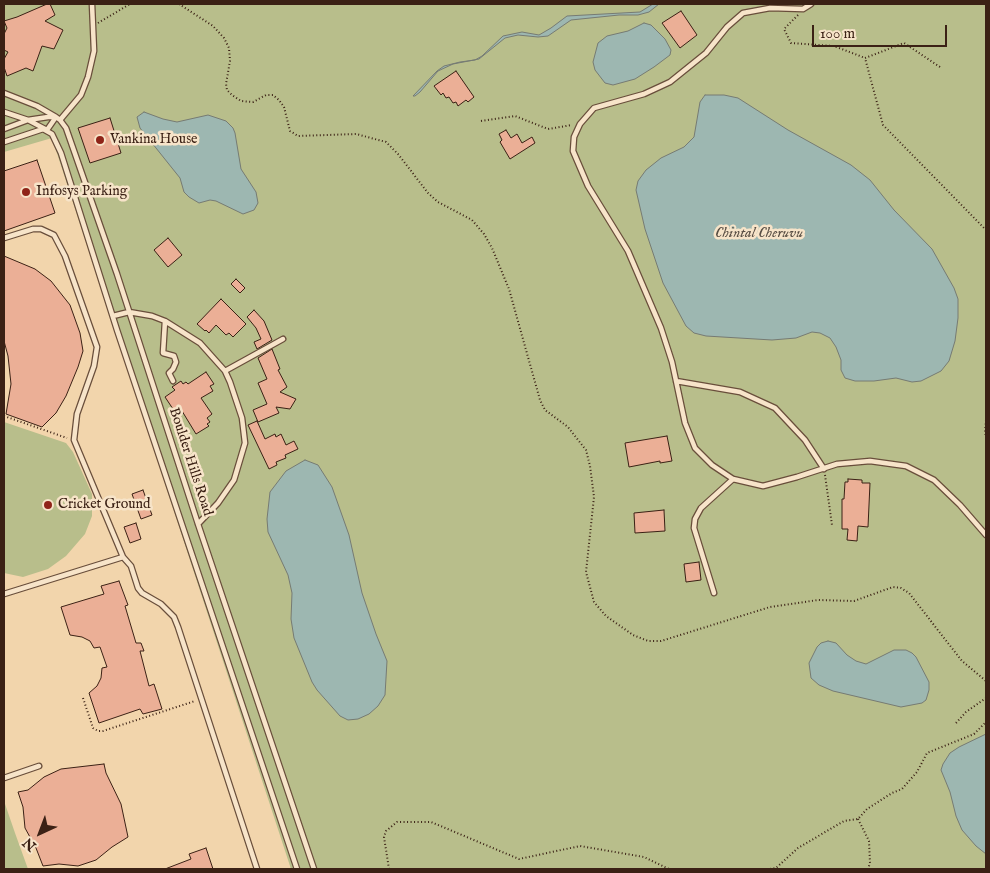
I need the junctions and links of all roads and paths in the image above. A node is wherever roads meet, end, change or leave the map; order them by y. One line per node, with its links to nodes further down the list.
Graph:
1 (92, 4): 6 (lane)
2 (130, 4): 6 (path)
3 (178, 4): 39 (path)
4 (810, 4): 5 (lane)
5 (803, 9): 7 (path); 14 (lane)
6 (94, 26): 11 (lane)
7 (865, 58): 8 (path); 18 (path)
8 (940, 67)
9 (4, 94): 11 (lane)
10 (4, 112): 12 (lane)
11 (58, 119): 12 (lane); 16 (lane); 20 (lane, Boulder Hills Road)
12 (28, 120): 15 (lane); 16 (lane)
13 (481, 122): 14 (path)
14 (580, 124): 26 (lane)
15 (4, 129)
16 (47, 130): 17 (lane); 21 (lane, Boulder Hills Road)
17 (4, 142)
18 (986, 230)
19 (4, 238): 30 (lane)
20 (130, 312): 21 (lane); 22 (lane); 33 (lane, Boulder Hills Road)
21 (113, 316): 49 (lane, Boulder Hills Road)
22 (165, 321): 24 (lane); 25 (lane)
23 (283, 339): 24 (lane)
24 (226, 371): 33 (lane)
25 (173, 381)
26 (676, 381): 31 (lane); 32 (lane)
27 (4, 416): 30 (path)
28 (986, 420): 29 (path)
29 (986, 437)
30 (74, 440): 36 (lane)
31 (824, 468): 32 (lane); 34 (path); 35 (lane)
32 (733, 479): 37 (lane)
33 (198, 524): 50 (lane, Boulder Hills Road)
34 (832, 525)
35 (986, 535)
36 (123, 557): 38 (lane); 41 (lane)
37 (714, 593)
38 (4, 594)
39 (986, 681)
40 (83, 698): 41 (path)
41 (202, 698): 48 (lane)
42 (986, 698): 44 (path)
43 (986, 722): 47 (path)
44 (956, 723)
45 (39, 766): 46 (lane)
46 (4, 778)
47 (858, 818): 53 (path); 54 (path)
48 (257, 869)
49 (297, 869)
50 (314, 869)
51 (389, 869): 52 (path)
52 (669, 869)
53 (770, 869)
54 (868, 869)

